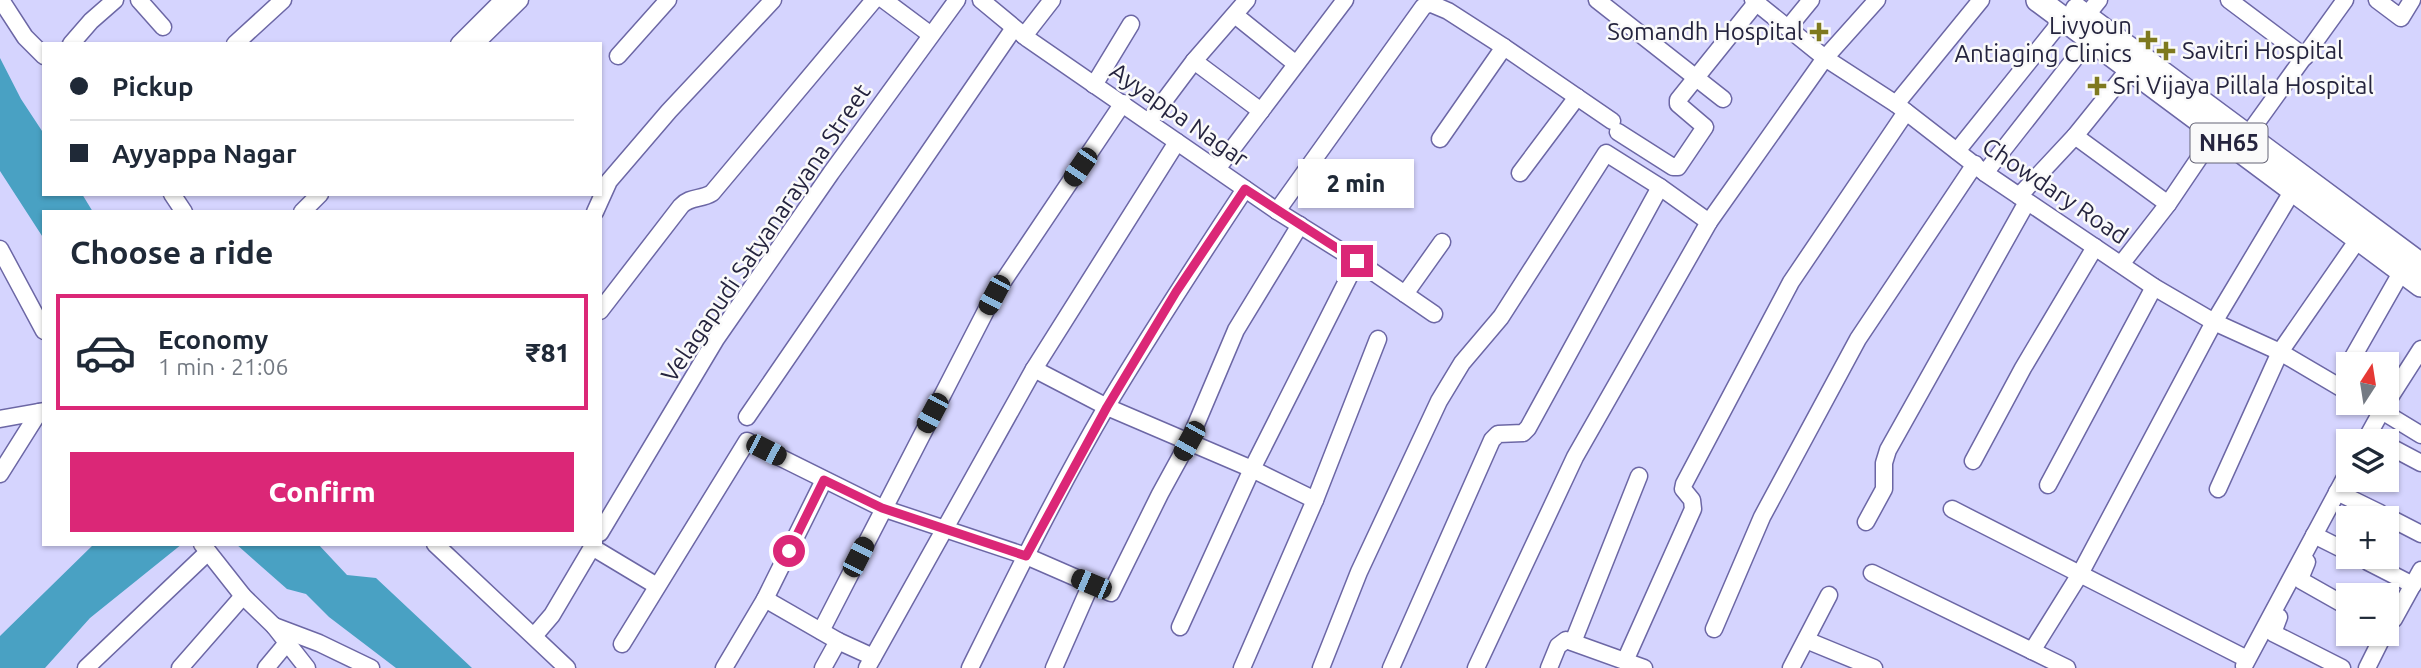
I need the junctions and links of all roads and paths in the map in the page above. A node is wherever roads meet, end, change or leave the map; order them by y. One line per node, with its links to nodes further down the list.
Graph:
1 (115, 0): 35 (street)
2 (139, 0): 31 (street)
3 (283, 0): 36 (street)
4 (503, 0): 37 (street)
5 (520, 0): 38 (street)
6 (668, 0): 41 (street)
7 (773, 0): 67 (street)
8 (874, 0): 87 (street)
9 (884, 0): 34 (street)
10 (957, 0): 34 (street, Velagapudi Satyanarayana Street)
11 (981, 0): 33 (street, Ayyappa Nagar)
12 (1052, 0): 33 (street)
13 (1247, 0): 28 (street)
14 (1345, 0): 45 (street)
15 (1597, 0): 47 (street)
16 (1811, 0): 32 (street)
17 (1877, 0): 43 (street)
18 (1981, 0): 52 (street)
19 (2038, 0): 27 (highway, NH65)
20 (2229, 0): 42 (street)
21 (2346, 0): 42 (street)
22 (2377, 0): 23 (street)
23 (2412, 0)
24 (1755, 1): 32 (street, Chowdary Road); 47 (street)
25 (6, 2): 40 (street)
26 (1453, 5): 39 (street); 74 (street)
27 (2063, 9): 29 (highway, NH65); 60 (street)
28 (1235, 15): 44 (street); 45 (street)
29 (2092, 18): 46 (highway, NH65); 57 (highway, NH65); 61 (street)
30 (1130, 24): 48 (street)
31 (163, 27)
32 (1788, 28): 43 (street, Chowdary Road)
33 (1019, 32): 48 (street, Ayyappa Nagar); 101 (street)
34 (931, 35): 119 (street, Velagapudi Satyanarayana Street)
35 (73, 42)
36 (237, 42)
37 (461, 42)
38 (477, 42)
39 (1504, 47): 49 (street); 58 (street)
40 (42, 54)
41 (618, 56)
42 (2305, 57): 57 (street)
43 (1825, 58): 52 (street, Chowdary Road); 75 (street)
44 (1194, 61): 53 (street); 54 (street)
45 (1296, 64): 53 (street)
46 (2129, 69): 55 (highway, NH65); 56 (street)
47 (1696, 78): 49 (street); 50 (street)
48 (1094, 85): 51 (street, Ayyappa Nagar)
49 (1577, 97): 63 (street)
50 (1723, 99)
51 (1123, 103): 54 (street, Ayyappa Nagar); 116 (street)
52 (1900, 108): 60 (street, Chowdary Road); 156 (street)
53 (1261, 111): 62 (street)
54 (1149, 121): 59 (street, Ayyappa Nagar)
55 (2216, 133): 66 (highway, NH65); 71 (street)
56 (2075, 136): 70 (street); 71 (street)
57 (2247, 136): 83 (highway, NH65)
58 (1440, 139)
59 (1177, 142): 62 (street, Ayyappa Nagar); 95 (street)
60 (1957, 152): 61 (street, Chowdary Road)
61 (1980, 168): 70 (street, Chowdary Road); 146 (street)
62 (1217, 170): 65 (street, Ayyappa Nagar)
63 (1520, 173)
64 (1660, 187): 75 (street); 170 (street); 171 (street)
65 (1245, 189): 74 (street, Ayyappa Nagar); 98 (street)
66 (2293, 190): 77 (highway, NH65); 89 (street)
67 (602, 195)
68 (303, 196): 72 (street)
69 (318, 196): 73 (street)
70 (2023, 199): 79 (street, Chowdary Road); 118 (street)
71 (2168, 204): 82 (street)
72 (290, 210)
73 (304, 210)
74 (1277, 211): 76 (street, Ayyappa Nagar)
75 (1709, 222): 172 (street)
76 (1300, 225): 81 (street, Ayyappa Nagar); 104 (street)
77 (2359, 238): 83 (highway, NH65); 93 (street)
78 (1442, 242): 86 (street)
79 (2095, 247): 82 (street, Chowdary Road); 105 (street)
80 (0, 249): 90 (street)
81 (1357, 261): 86 (street, Ayyappa Nagar); 107 (street)
82 (2122, 263): 85 (street, Chowdary Road)
83 (2412, 268): 84 (highway, NH65); 94 (street)
84 (2421, 285)
85 (2154, 287): 89 (street, Chowdary Road); 111 (street)
86 (1405, 293): 88 (street, Ayyappa Nagar)
87 (602, 308)
88 (1434, 314)
89 (2214, 322): 93 (street, Chowdary Road); 132 (street)
90 (42, 327)
91 (1378, 339): 115 (street)
92 (2421, 349): 96 (street)
93 (2280, 352): 97 (street, Chowdary Road); 112 (street)
94 (2357, 352)
95 (1034, 369): 98 (street); 120 (street)
96 (2399, 383)
97 (2336, 385)
98 (1107, 407): 104 (street); 128 (street)
99 (42, 411): 102 (street); 108 (street)
100 (2397, 415): 103 (street)
101 (747, 417)
102 (0, 419)
103 (2421, 435): 106 (street)
104 (1189, 441): 107 (street); 133 (street)
105 (1973, 460)
106 (2414, 460)
107 (1252, 469): 115 (street); 145 (street)
108 (0, 474)
109 (1640, 476): 151 (street)
110 (824, 480): 116 (street); 135 (street); 139 (street)
111 (2048, 485)
112 (2218, 489)
113 (2341, 492): 122 (street)
114 (2348, 492): 121 (street)
115 (1315, 500): 169 (street)
116 (882, 508): 120 (street); 147 (street)
117 (1952, 509): 132 (street)
118 (1866, 522)
119 (602, 530)
120 (944, 530): 128 (street); 157 (street)
121 (2421, 534)
122 (2317, 536): 126 (street); 134 (street); 140 (street)
123 (437, 546): 148 (street)
124 (592, 546): 148 (street, Velagapudi Satyanarayana Street)
125 (601, 546): 135 (street)
126 (2336, 546)
127 (205, 548): 138 (street); 159 (street)
128 (1026, 556): 133 (street); 167 (street)
129 (2380, 569): 136 (street)
130 (2421, 570): 136 (street)
131 (1871, 573): 155 (street)
132 (2080, 574): 155 (street); 158 (street)
133 (1091, 584): 168 (street)
134 (2291, 585): 141 (street); 143 (street)
135 (657, 586): 153 (street)
136 (2413, 586): 142 (street)
137 (1829, 595): 149 (street)
138 (243, 596): 144 (street); 160 (street)
139 (765, 598): 147 (street); 165 (street)
140 (2336, 600)
141 (2336, 609)
142 (2399, 610)
143 (2276, 614): 158 (street); 178 (street)
144 (274, 626): 152 (street); 163 (street)
145 (1180, 627)
146 (1714, 629)
147 (821, 631): 150 (street)
148 (534, 636): 164 (street)
149 (1806, 640): 175 (street); 176 (street)
150 (838, 641): 157 (street); 166 (street)
151 (1573, 642): 156 (street); 173 (street)
152 (286, 644): 161 (street); 162 (street)
153 (622, 644)
154 (2378, 646): 179 (street)
155 (2036, 658): 177 (street)
156 (1625, 661): 174 (street)
157 (870, 663)
158 (2245, 663)
159 (86, 668)
160 (180, 668)
161 (266, 668)
162 (307, 668)
163 (371, 668)
164 (566, 668)
165 (724, 668)
166 (823, 668)
167 (970, 668)
168 (1054, 668)
169 (1242, 668)
170 (1321, 668)
171 (1391, 668)
172 (1476, 668)
173 (1549, 668)
174 (1644, 668)
175 (1791, 668)
176 (1874, 668)
177 (2067, 668)
178 (2342, 668)
179 (2367, 668)

